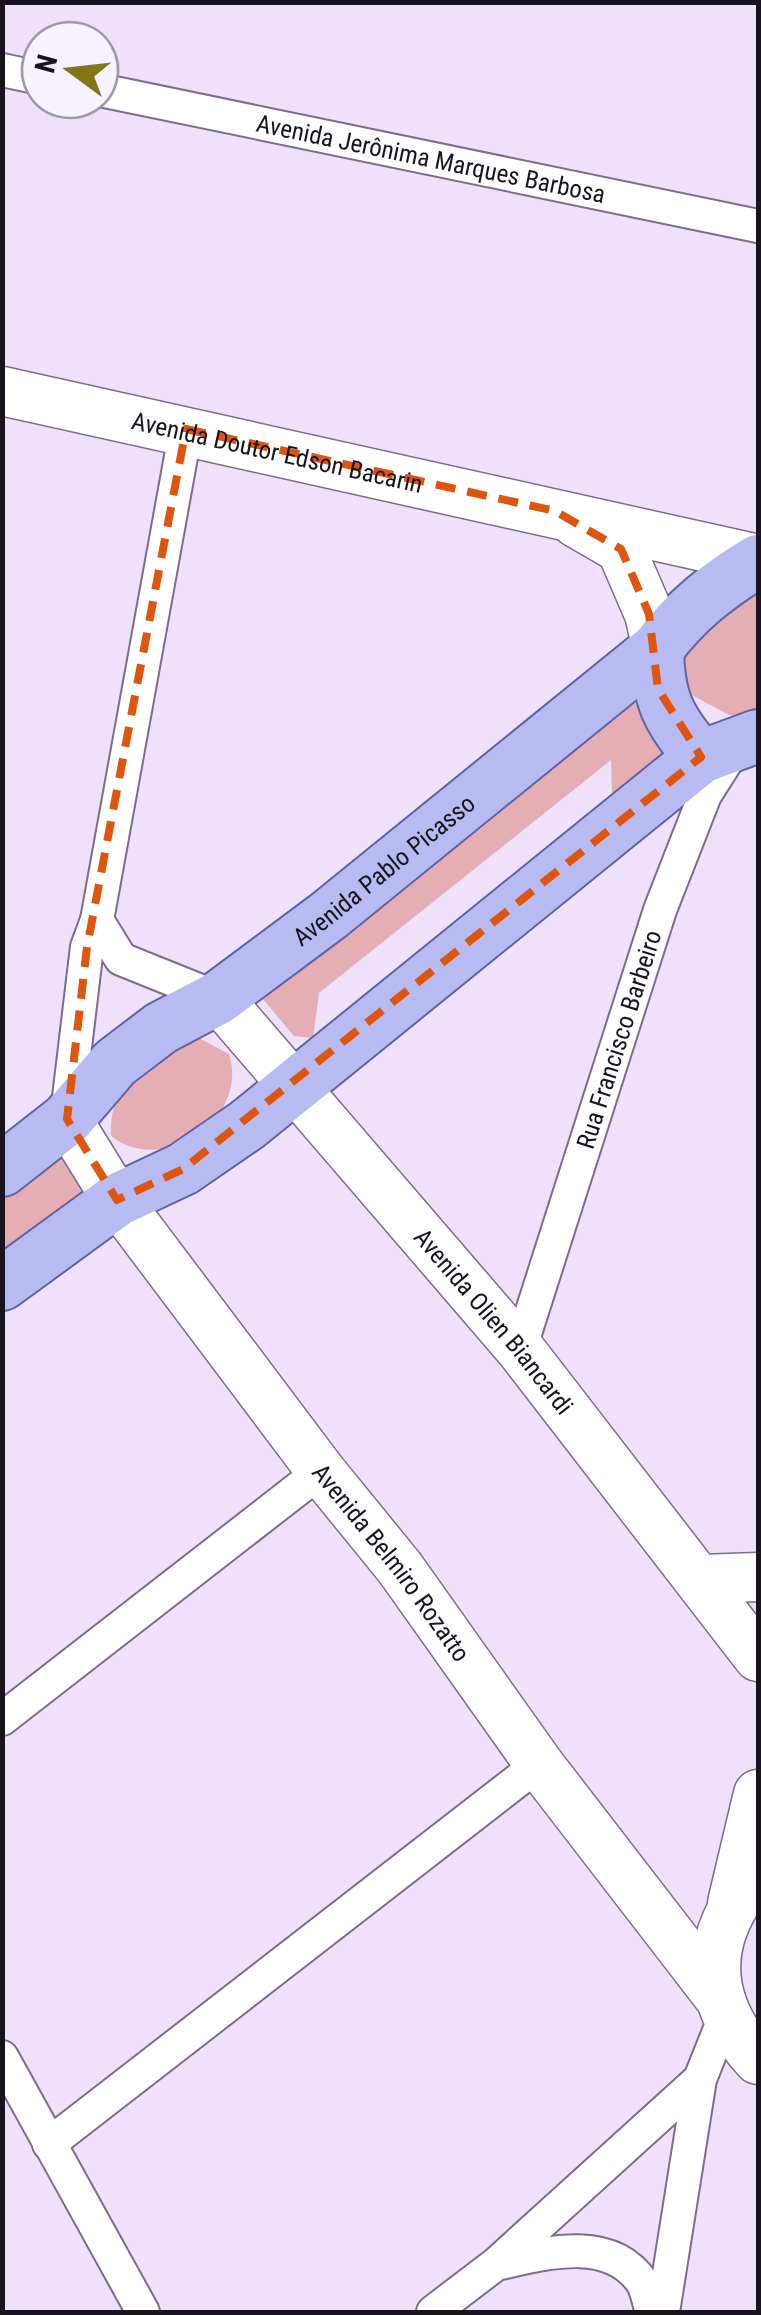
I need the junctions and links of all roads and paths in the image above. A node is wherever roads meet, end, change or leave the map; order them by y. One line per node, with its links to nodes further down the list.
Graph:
1 (120, 94): 2 (street, Avenida Jerônima Marques Barbosa)
2 (758, 226)
3 (2, 391): 4 (street, Avenida Doutor Edson Bacarin)
4 (186, 428): 5 (street, Avenida Doutor Edson Bacarin); 9 (street)
5 (555, 511): 6 (street, Avenida Doutor Edson Bacarin); 7 (street, Avenida Doutor Edson Bacarin)
6 (758, 560): 7 (main road, Avenida Pablo Picasso)
7 (657, 649): 8 (main road); 10 (main road, Avenida Pablo Picasso)
8 (733, 745): 11 (main road); 16 (street, Rua Francisco Barbeiro)
9 (97, 920): 10 (street); 12 (street)
10 (218, 998): 11 (street, Avenida Olien Biancardi); 12 (main road, Avenida Pablo Picasso)
11 (296, 1086): 14 (main road); 16 (street, Avenida Olien Biancardi)
12 (67, 1119): 13 (main road, Avenida Pablo Picasso); 14 (street, Avenida Belmiro Rozatto)
13 (2, 1170)
14 (117, 1200): 15 (main road); 17 (street, Avenida Belmiro Rozatto)
15 (2, 1284)
16 (520, 1349): 19 (street, Avenida Olien Biancardi)
17 (322, 1471): 21 (street); 22 (street, Avenida Belmiro Rozatto)
18 (758, 1577): 19 (street)
19 (700, 1579): 20 (street, Avenida Olien Biancardi)
20 (758, 1657)
21 (2, 1719)
22 (539, 1764): 25 (street, Avenida Belmiro Rozatto); 29 (street)
23 (758, 1794): 24 (street)
24 (746, 1888): 25 (street)
25 (724, 2007): 27 (street, Avenida Belmiro Rozatto); 28 (street)
26 (2, 2058): 29 (street)
27 (758, 2060)
28 (700, 2079): 30 (street); 34 (street)
29 (49, 2144): 31 (street)
30 (496, 2264): 32 (street); 33 (street)
31 (144, 2312)
32 (433, 2312)
33 (652, 2312)
34 (662, 2312)

